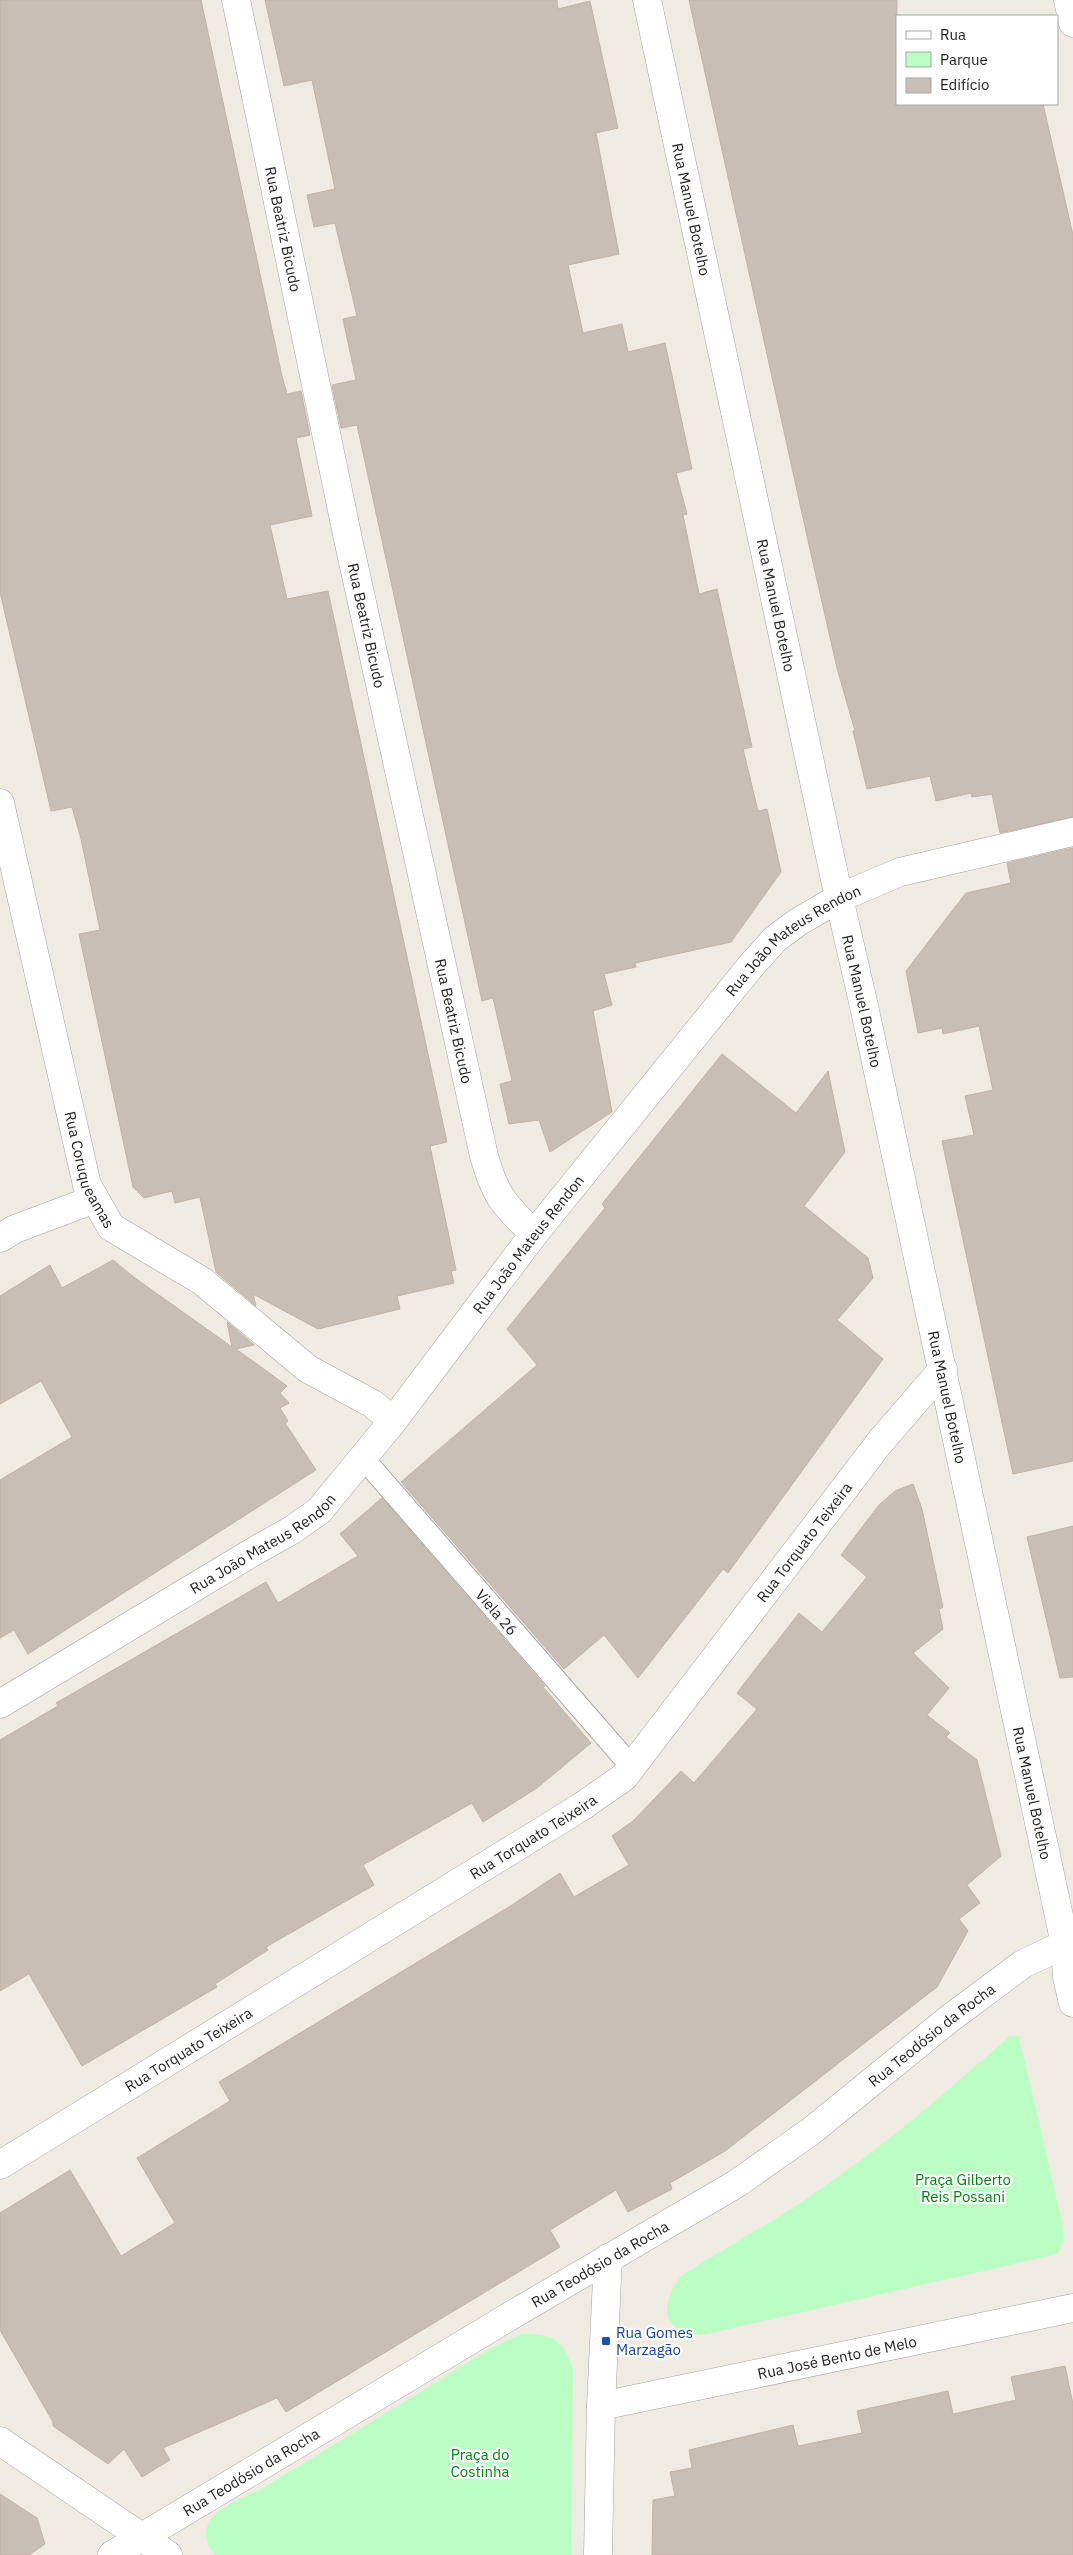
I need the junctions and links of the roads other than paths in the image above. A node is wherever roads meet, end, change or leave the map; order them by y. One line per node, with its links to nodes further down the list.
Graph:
1 (236, 0): 9 (street, Rua Beatriz Bicudo)
2 (647, 0): 7 (street, Rua Manuel Botelho)
3 (1068, 0): 4 (street)
4 (1073, 23)
5 (0, 804): 8 (street, Rua Coruqueamas)
6 (1073, 832): 7 (street, Rua João Mateus Rendon)
7 (839, 898): 9 (street, Rua João Mateus Rendon); 11 (street, Rua Manuel Botelho)
8 (95, 1199): 10 (street); 12 (street, Rua Coruqueamas)
9 (534, 1234): 12 (street, Rua João Mateus Rendon)
10 (0, 1238)
11 (942, 1369): 15 (street, Rua Torquato Teixeira); 16 (street, Rua Manuel Botelho)
12 (393, 1421): 13 (street, Rua João Mateus Rendon)
13 (363, 1458): 14 (street, Rua João Mateus Rendon); 15 (lane, Viela 26)
14 (0, 1704)
15 (631, 1766): 18 (street, Rua Torquato Teixeira)
16 (1065, 1944): 17 (street, Rua Manuel Botelho); 19 (street, Rua Teodósio da Rocha)
17 (1073, 2003)
18 (0, 2165)
19 (608, 2258): 21 (street); 23 (street, Rua Teodósio da Rocha)
20 (1073, 2308): 21 (street, Rua José Bento de Melo)
21 (601, 2406): 26 (street)
22 (0, 2441): 23 (street)
23 (140, 2537): 24 (street, Rua Teodósio da Rocha); 25 (street)
24 (112, 2555)
25 (168, 2555)
26 (598, 2555)

